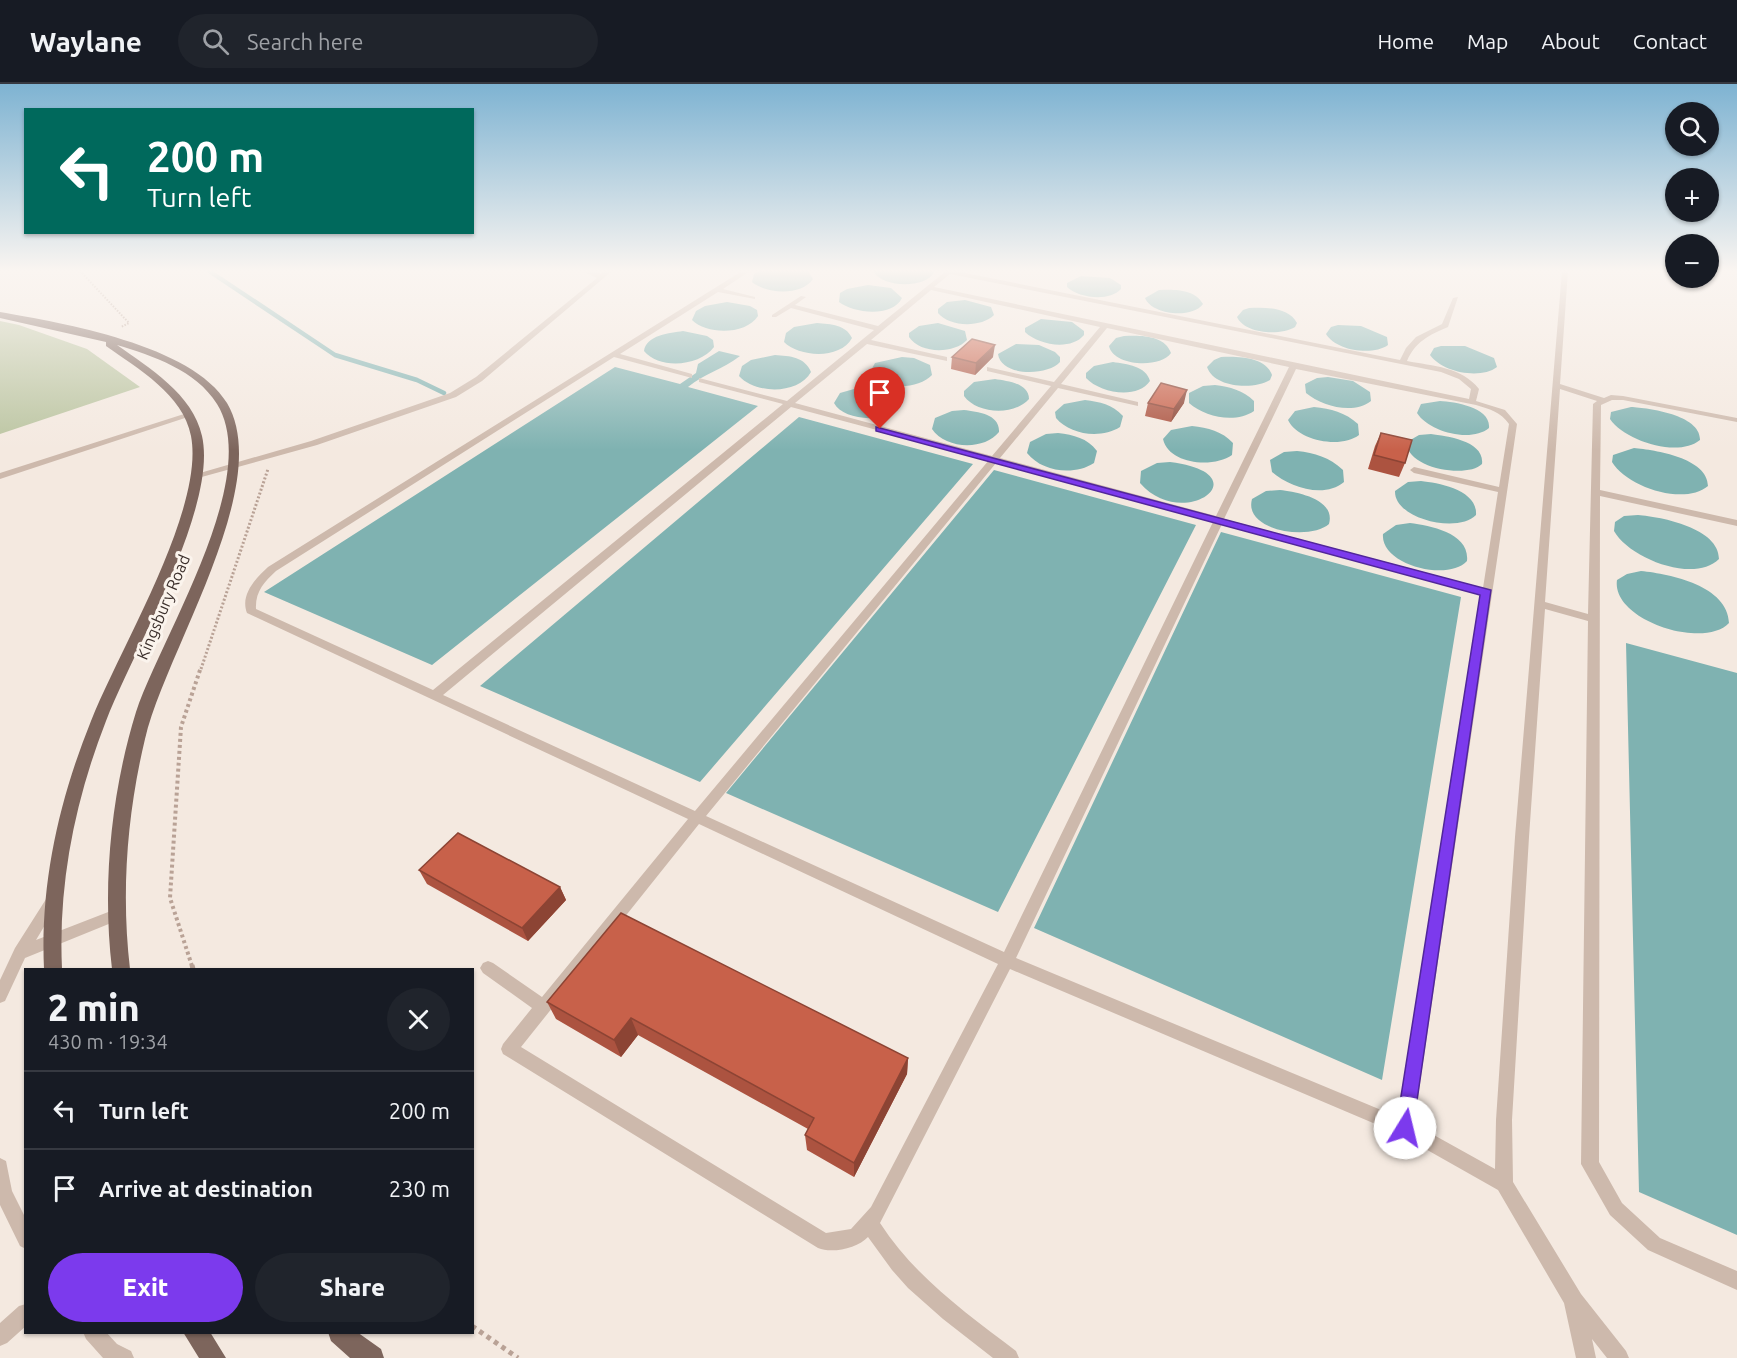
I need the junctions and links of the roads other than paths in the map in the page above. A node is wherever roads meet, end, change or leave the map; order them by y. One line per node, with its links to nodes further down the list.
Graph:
1 (77, 330): 10 (main road, Kingsbury Road)
2 (538, 330): 28 (lane)
3 (653, 330): 12 (lane)
4 (878, 330): 11 (lane)
5 (1101, 330): 19 (lane)
6 (1126, 330): 15 (lane)
7 (1241, 330): 14 (lane)
8 (1434, 330): 14 (lane)
9 (1560, 330): 20 (lane)
10 (102, 338): 25 (main road, Kingsbury Road); 28 (main road, Kingsbury Road)
11 (865, 341): 13 (lane); 23 (lane)
12 (614, 355): 17 (lane); 39 (lane)
13 (944, 359)
14 (1403, 363): 22 (lane)
15 (1293, 366): 22 (lane); 34 (lane)
16 (990, 370): 19 (lane)
17 (689, 376)
18 (702, 380): 23 (lane)
19 (1056, 385): 24 (lane); 27 (lane)
20 (1556, 385): 21 (lane); 37 (lane)
21 (1603, 400): 26 (lane); 33 (lane)
22 (1472, 402): 32 (lane)
23 (789, 404): 27 (lane); 39 (lane)
24 (1135, 404)
25 (187, 416): 30 (main road, Kingsbury Road); 31 (lane)
26 (1737, 420)
27 (993, 460): 34 (lane); 40 (lane)
28 (234, 467): 30 (lane); 42 (main road, Kingsbury Road)
29 (1414, 470): 32 (lane)
30 (198, 475): 41 (main road, Kingsbury Road)
31 (0, 476)
32 (1502, 490): 36 (lane)
33 (1595, 492): 35 (lane); 38 (lane)
34 (1219, 520): 36 (lane); 45 (lane)
35 (1737, 523)
36 (1487, 593): 51 (lane)
37 (1539, 604): 38 (lane); 53 (lane)
38 (1593, 619): 56 (lane)
39 (434, 696): 40 (lane)
40 (696, 819): 45 (lane); 50 (lane)
41 (56, 897): 43 (main road, Kingsbury Road); 44 (lane)
42 (116, 915): 43 (lane); 47 (main road, Kingsbury Road)
43 (51, 941): 44 (lane); 46 (main road, Kingsbury Road)
44 (20, 953): 49 (lane)
45 (1007, 961): 51 (lane); 54 (lane)
46 (53, 968)
47 (121, 968)
48 (488, 968): 50 (lane)
49 (0, 993)
50 (543, 1007): 54 (lane)
51 (1405, 1128): 53 (lane)
52 (0, 1167): 55 (lane)
53 (1503, 1184): 57 (lane)
54 (869, 1222): 66 (lane)
55 (24, 1236)
56 (1737, 1281)
57 (1574, 1301): 67 (lane); 68 (lane)
58 (24, 1315): 62 (lane)
59 (95, 1334): 63 (lane)
60 (196, 1334): 64 (main road)
61 (342, 1334): 65 (main road)
62 (0, 1336)
63 (124, 1358)
64 (214, 1358)
65 (372, 1358)
66 (1009, 1358)
67 (1586, 1358)
68 (1619, 1358)

